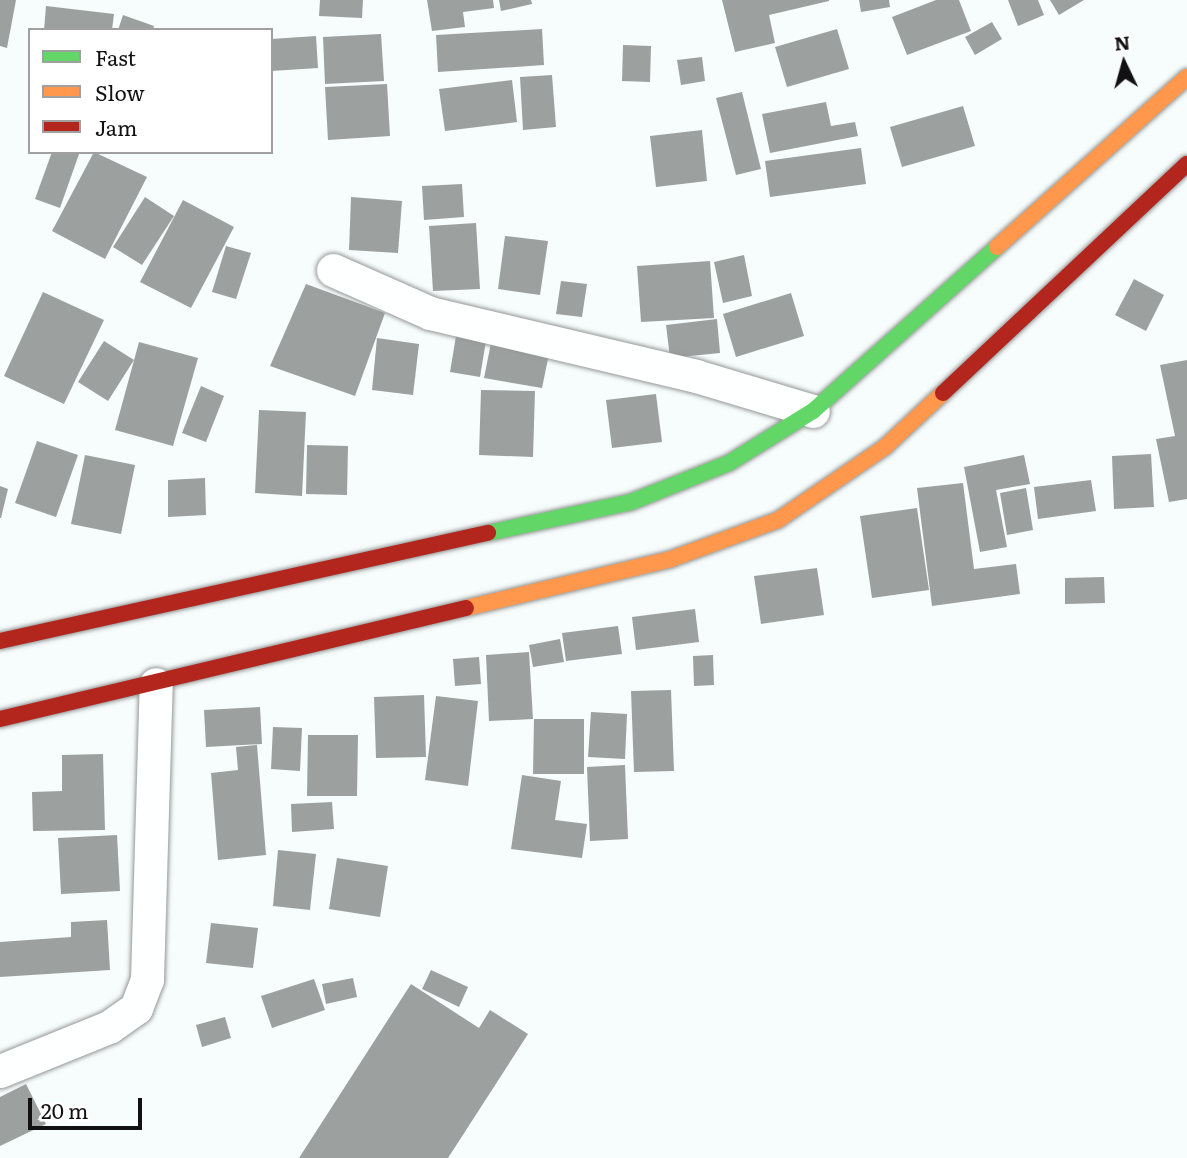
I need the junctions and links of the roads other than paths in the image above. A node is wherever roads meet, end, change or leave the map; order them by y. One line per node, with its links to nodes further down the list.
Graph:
1 (1187, 77): 4 (street)
2 (1187, 164): 6 (street)
3 (333, 271): 4 (street)
4 (813, 411): 5 (street)
5 (0, 641)
6 (156, 684): 7 (street); 8 (street)
7 (0, 719)
8 (0, 1071)

